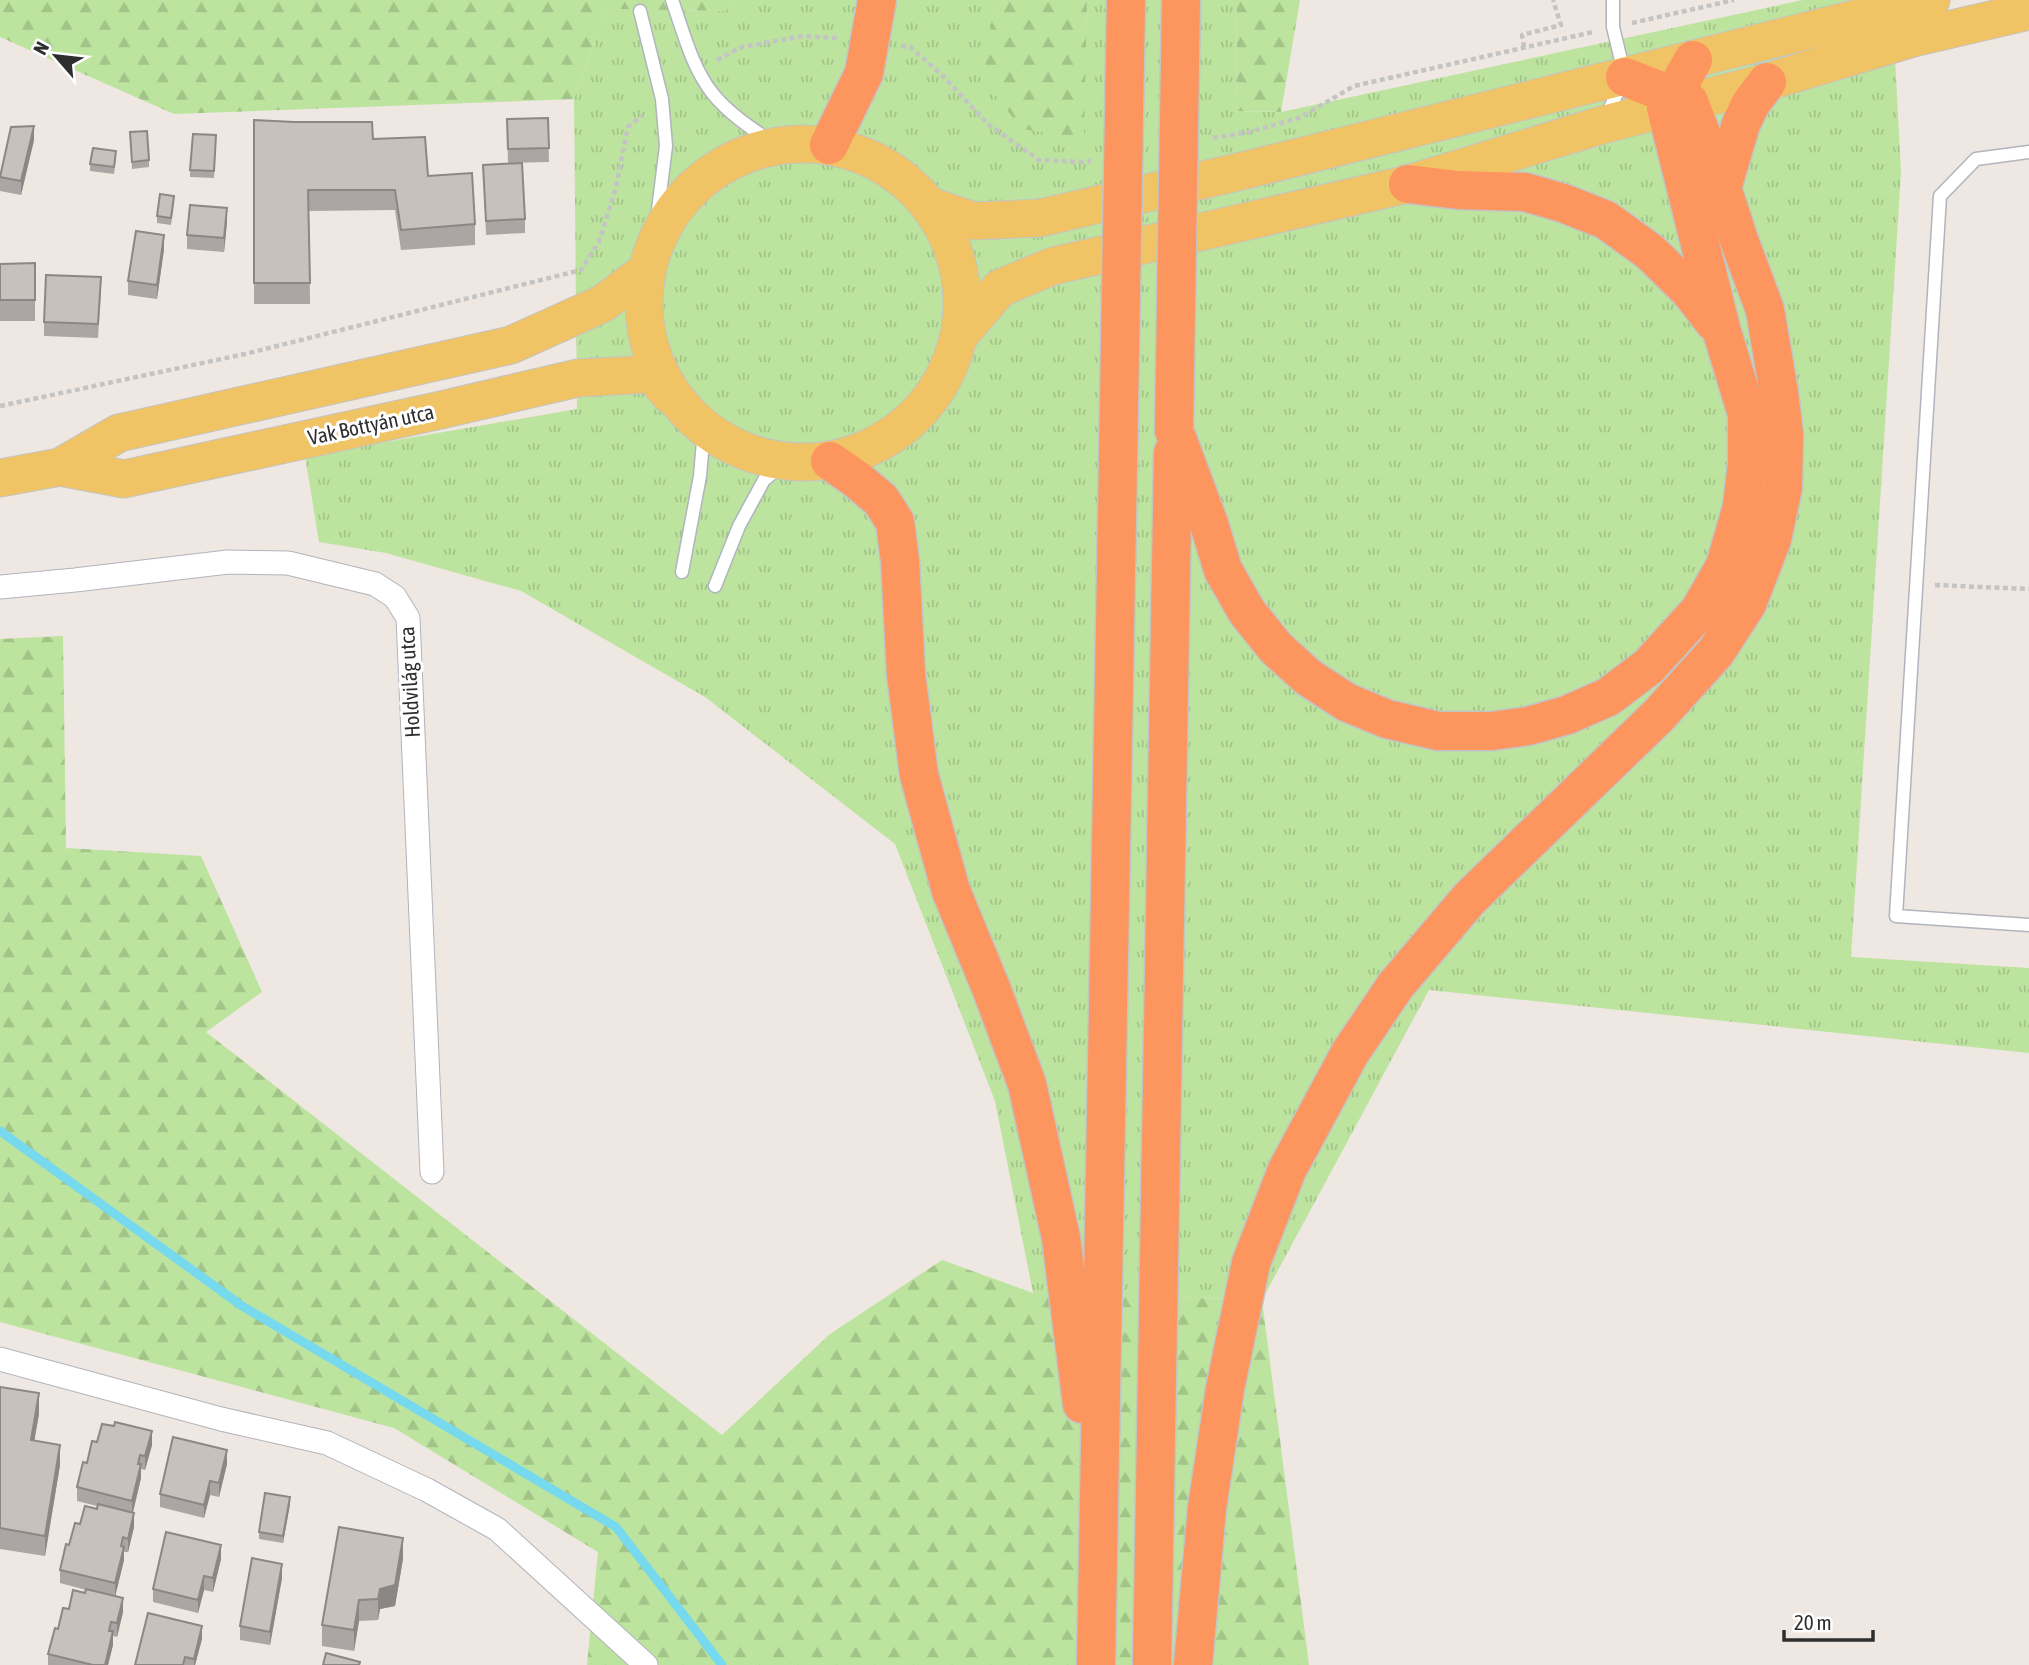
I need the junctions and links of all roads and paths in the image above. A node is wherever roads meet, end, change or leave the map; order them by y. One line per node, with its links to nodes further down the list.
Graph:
1 (672, 0): 15 (lane)
2 (877, 0): 12 (highway)
3 (1126, 0): 48 (highway, bridge)
4 (1181, 0): 35 (highway, bridge)
5 (1553, 0): 13 (path)
6 (1612, 0): 11 (lane)
7 (1734, 0): 11 (path)
8 (1931, 0): 14 (main road)
9 (640, 11): 18 (lane)
10 (2029, 11): 17 (main road)
11 (1614, 27): 13 (path); 16 (lane)
12 (870, 40): 15 (path); 23 (highway); 25 (path)
13 (1524, 47): 21 (path)
14 (1693, 60): 16 (main road); 19 (highway)
15 (698, 70): 22 (lane)
16 (1625, 76): 19 (highway); 20 (lane); 28 (main road)
17 (1767, 82): 19 (main road); 27 (highway)
18 (662, 99): 29 (lane); 33 (path)
19 (1676, 102): 20 (main road); 27 (highway); 30 (highway)
20 (1602, 125): 26 (main road)
21 (1211, 139)
22 (776, 145): 23 (main road); 29 (main road)
23 (829, 145): 28 (main road)
24 (2029, 152): 41 (lane)
25 (1096, 160)
26 (1408, 184): 30 (highway); 31 (main road)
27 (1722, 188): 52 (highway)
28 (929, 206): 31 (main road)
29 (650, 256): 32 (main road); 38 (main road, Vak Bottyán utca)
30 (1722, 332): 35 (highway)
31 (959, 336): 36 (main road)
32 (673, 397): 34 (main road); 38 (main road, Vak Bottyán utca)
33 (0, 406)
34 (704, 430): 37 (main road); 40 (lane)
35 (1174, 430): 51 (highway)
36 (830, 461): 37 (main road); 48 (highway)
37 (785, 463): 42 (lane)
38 (60, 467): 39 (main road, Vak Bottyán utca)
39 (0, 478)
40 (682, 572)
41 (1915, 584): 44 (path); 45 (lane)
42 (715, 586)
43 (0, 587): 46 (street, Holdvilág utca)
44 (2029, 589)
45 (2029, 925)
46 (432, 1172)
47 (0, 1359): 49 (street)
48 (1098, 1538): 50 (highway)
49 (646, 1665)
50 (1096, 1665)
51 (1152, 1665)
52 (1193, 1665)

